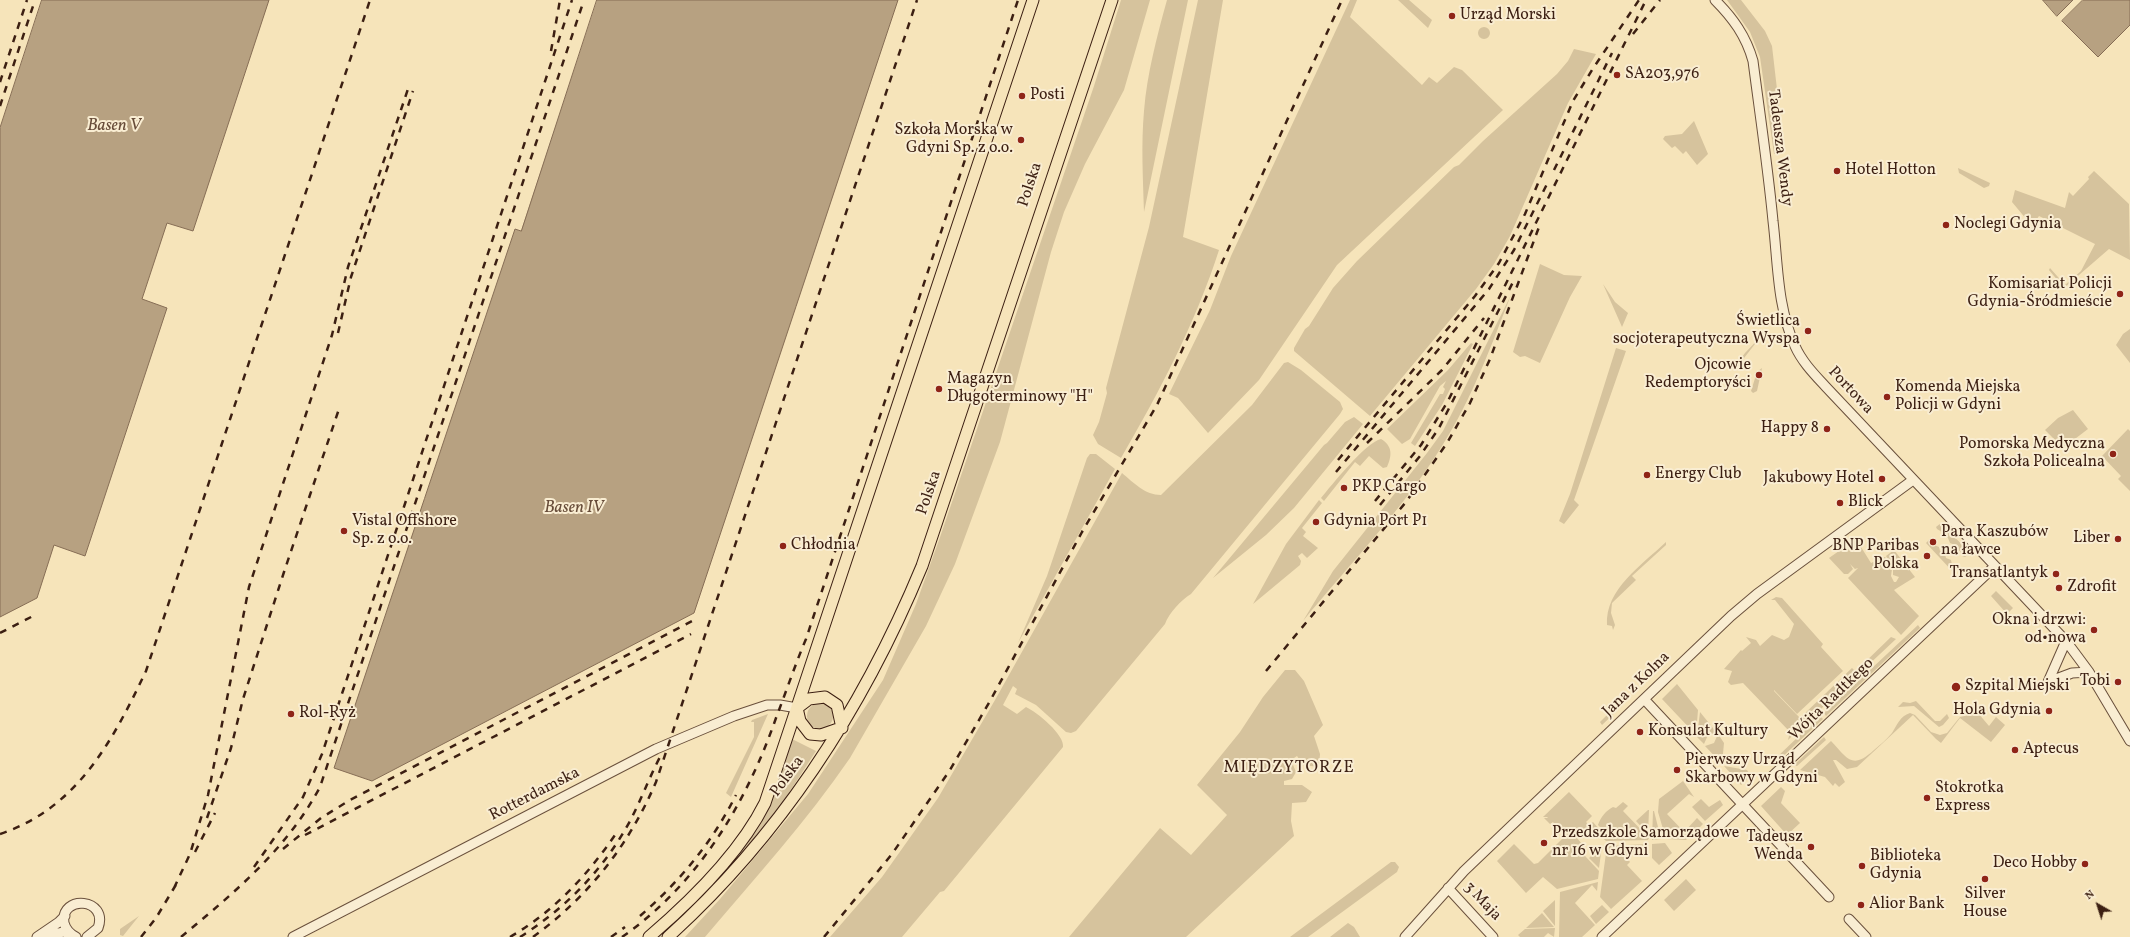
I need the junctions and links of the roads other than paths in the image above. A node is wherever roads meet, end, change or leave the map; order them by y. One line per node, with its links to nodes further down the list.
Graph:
1 (1033, 0): 10 (highway, Polska)
2 (1112, 0): 11 (highway, Polska)
3 (1714, 0): 4 (street, Tadeusza Wendy)
4 (1783, 311): 5 (street, Portowa)
5 (1913, 480): 6 (street, Portowa); 9 (street, Jana z Kolna)
6 (1995, 566): 7 (street, Portowa); 13 (street, Wójta Radtkego)
7 (2066, 641): 8 (street, Portowa); 8 (street)
8 (2089, 672): 12 (street, Portowa)
9 (1644, 699): 13 (street); 14 (street, Jana z Kolna)
10 (797, 708): 11 (highway); 11 (highway); 23 (street, Rotterdamska); 24 (highway, Polska)
11 (842, 728): 25 (highway, Polska)
12 (2130, 741)
13 (1742, 805): 15 (street); 28 (street, Wójta Radtkego)
14 (1448, 888): 26 (street, Jana z Kolna); 27 (street, 3 Maja)
15 (1829, 896)
16 (65, 916): 18 (street); 19 (street); 20 (street)
17 (1849, 919): 29 (street)
18 (97, 932): 22 (street)
19 (74, 936): 21 (street)
20 (37, 937)
21 (40, 937)
22 (87, 937)
23 (293, 937)
24 (648, 937)
25 (668, 937)
26 (1405, 937)
27 (1493, 937)
28 (1602, 937)
29 (1866, 937)

